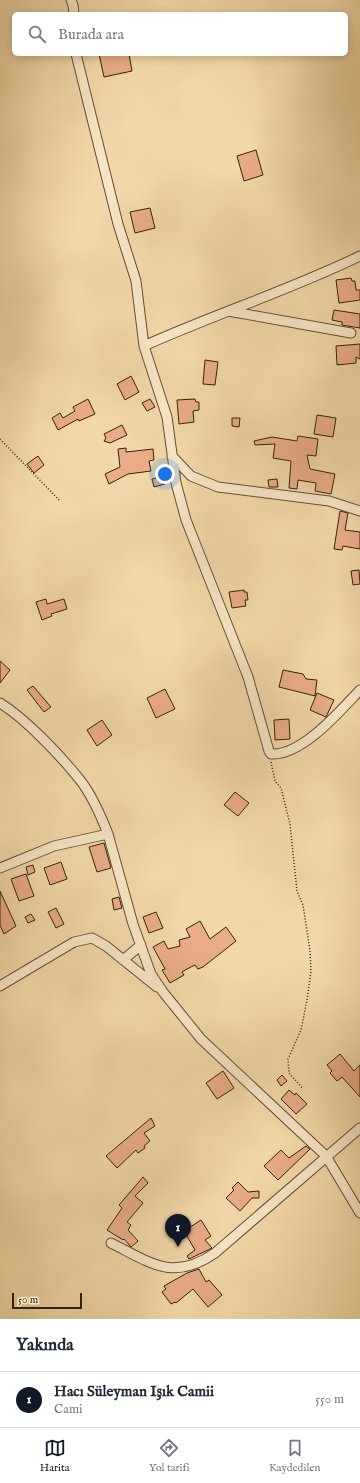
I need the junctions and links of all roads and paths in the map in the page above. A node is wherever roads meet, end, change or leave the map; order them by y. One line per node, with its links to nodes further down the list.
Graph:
1 (71, 0): 2 (street)
2 (74, 12)
3 (76, 56): 7 (street)
4 (360, 256): 5 (street)
5 (228, 311): 6 (street); 7 (street)
6 (351, 333)
7 (144, 346): 9 (street)
8 (0, 439): 10 (path)
9 (172, 456): 11 (street); 14 (street)
10 (60, 501)
11 (360, 511)
12 (360, 690): 14 (street)
13 (0, 703): 15 (street)
14 (271, 754): 21 (path)
15 (108, 834): 16 (street); 17 (street)
16 (0, 868)
17 (141, 945): 18 (street); 20 (street)
18 (123, 960): 19 (street); 20 (street)
19 (0, 986)
20 (163, 992): 23 (street)
21 (303, 1089)
22 (360, 1128): 23 (street)
23 (326, 1156): 24 (street); 25 (street)
24 (360, 1213)
25 (111, 1243)

